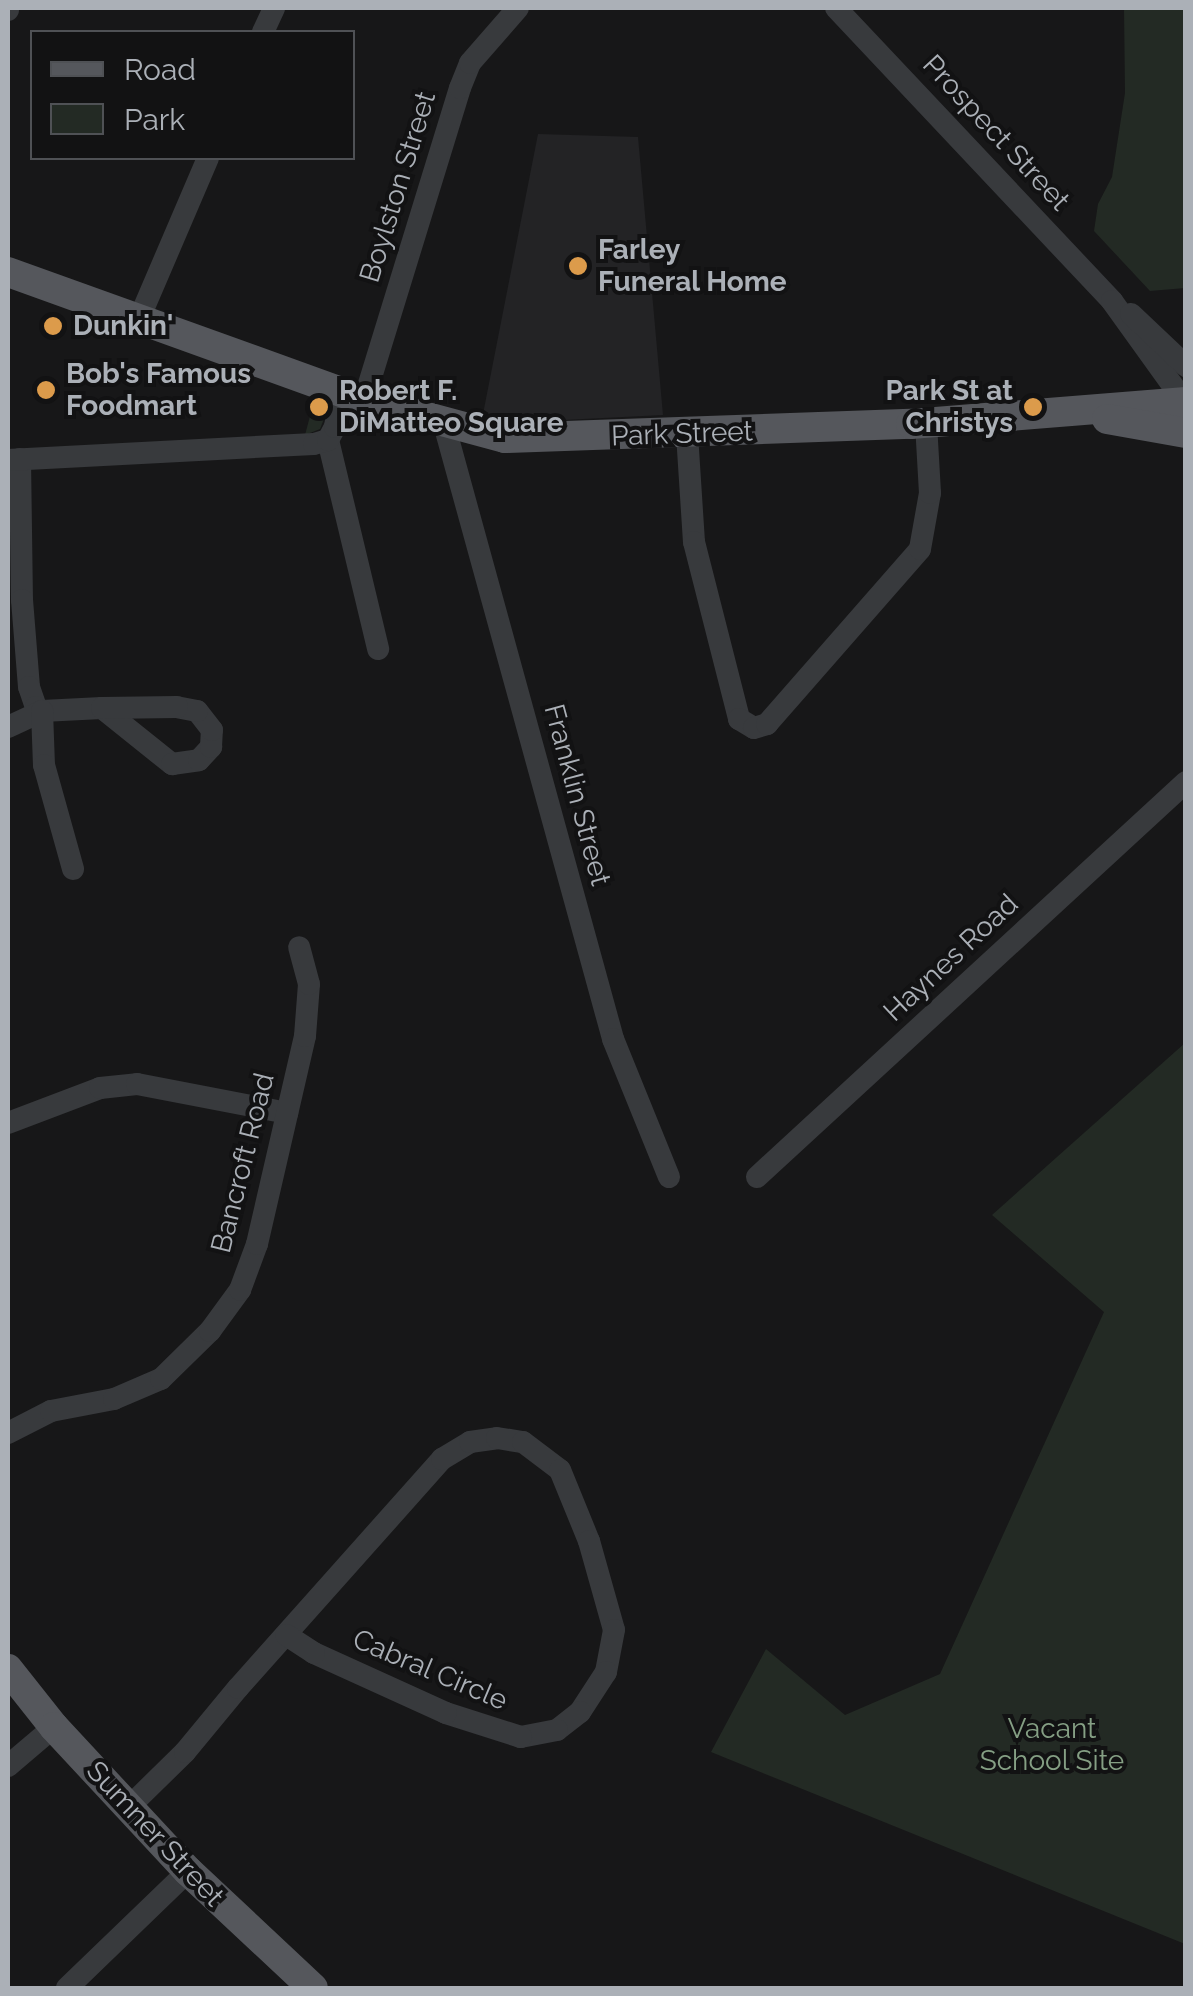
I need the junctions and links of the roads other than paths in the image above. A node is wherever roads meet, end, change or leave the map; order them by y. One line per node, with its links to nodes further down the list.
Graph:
1 (518, 8): 8 (street, Boylston Street)
2 (836, 8): 5 (street, Prospect Street)
3 (207, 160): 6 (street)
4 (8, 272): 6 (main road, Park Street)
5 (1112, 301): 7 (street, Prospect Street); 7 (street, Prospect Street)
6 (140, 319): 8 (main road, Park Street)
7 (1169, 393): 9 (main road, Park Street)
8 (352, 395): 11 (main road, Park Street); 14 (street, Boylston Street)
9 (1024, 417): 10 (main road, Park Street); 13 (main road, Park Street)
10 (926, 423): 12 (main road, Park Street); 12 (street)
11 (444, 424): 12 (main road, Park Street); 25 (street, Franklin Street)
12 (687, 434)
13 (1186, 434)
14 (328, 440): 15 (street); 16 (street)
15 (14, 460): 18 (street)
16 (378, 649)
17 (102, 708): 18 (street)
18 (42, 711): 19 (street); 21 (street)
19 (8, 727)
20 (1186, 782): 26 (street, Haynes Road)
21 (74, 869)
22 (298, 947): 23 (street, Bancroft Road)
23 (287, 1113): 24 (street); 27 (street, Bancroft Road)
24 (8, 1122)
25 (669, 1177)
26 (757, 1177)
27 (8, 1434)
28 (286, 1635): 28 (street, Cabral Circle); 32 (street, Cabral Circle)
29 (8, 1670): 30 (main road, Sumner Street)
30 (54, 1727): 31 (street); 32 (main road, Sumner Street)
31 (8, 1766)
32 (128, 1807): 33 (main road, Sumner Street)
33 (188, 1871): 34 (street); 35 (main road, Sumner Street)
34 (67, 1988)
35 (313, 1988)

